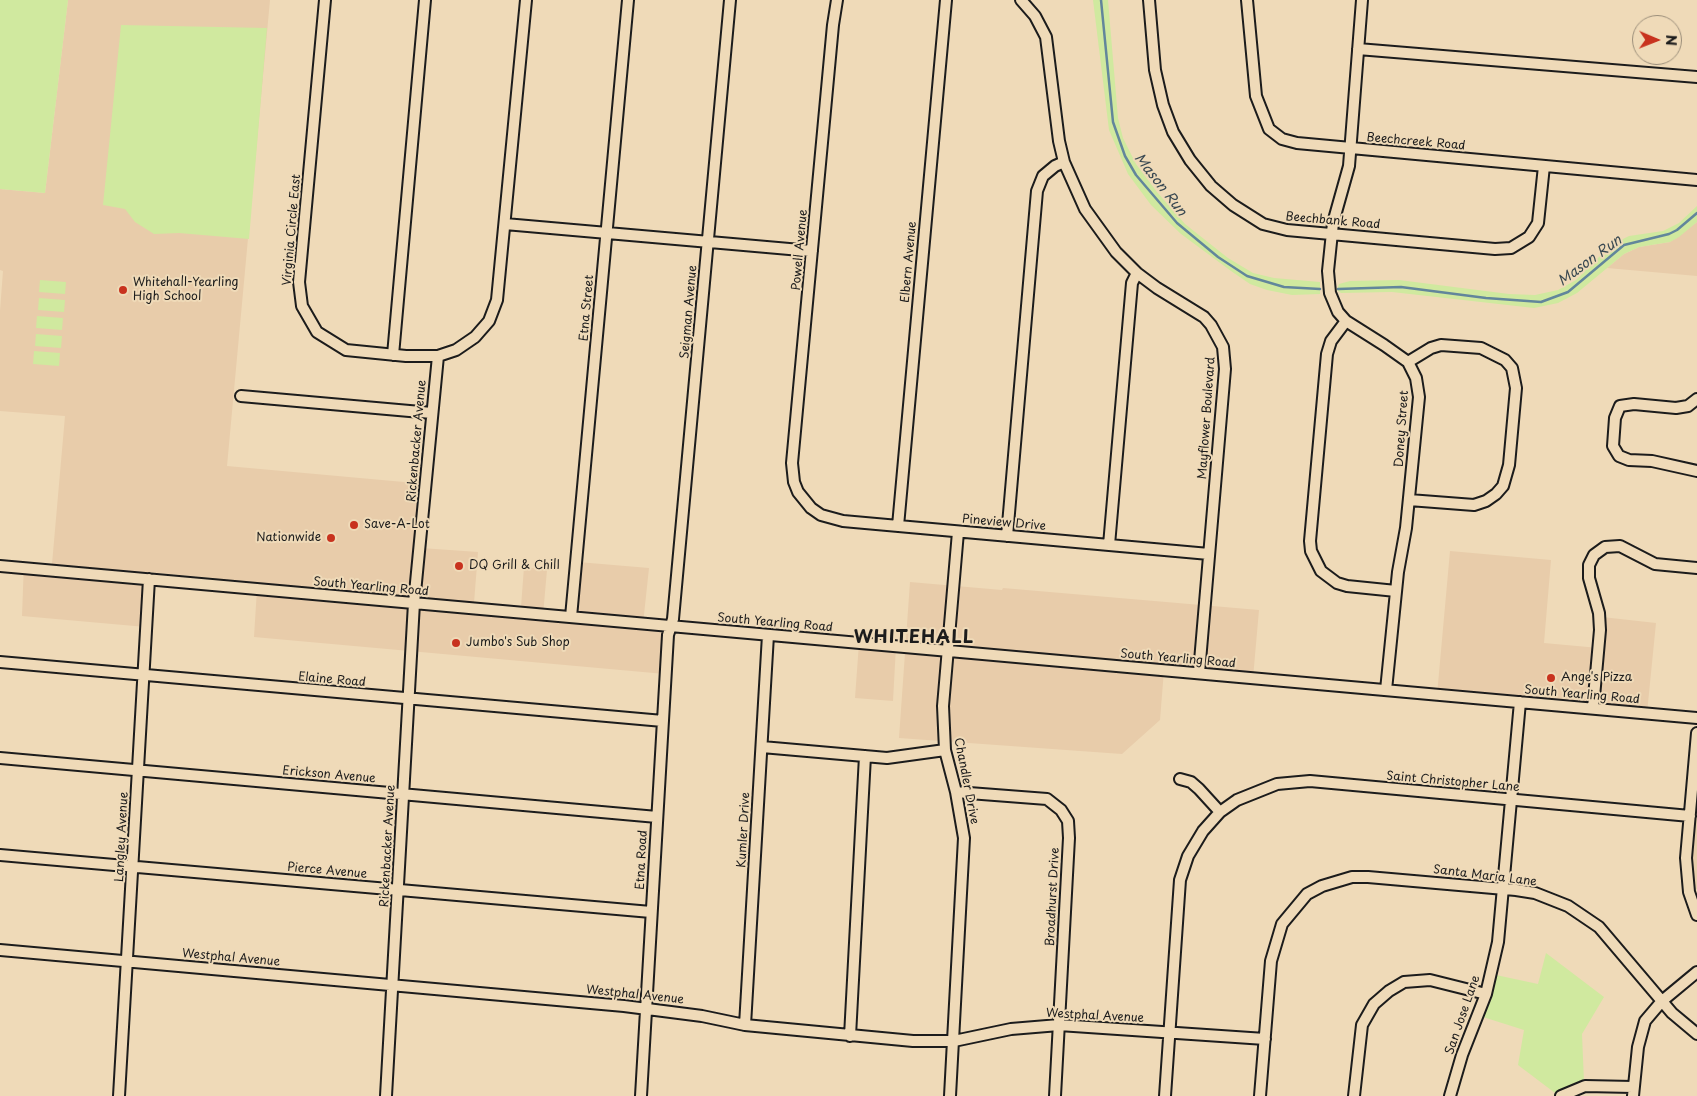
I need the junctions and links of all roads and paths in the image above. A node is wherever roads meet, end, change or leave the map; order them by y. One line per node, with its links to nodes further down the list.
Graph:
1 (325, 0): 25 (street, Virginia Circle East)
2 (425, 0): 25 (street)
3 (526, 0): 18 (street)
4 (628, 0): 19 (street, Etna Street)
5 (730, 0): 21 (street, Seigman Avenue)
6 (837, 0): 22 (street, Powell Avenue)
7 (946, 0): 34 (street, Elbern Avenue)
8 (1020, 0): 15 (street, Mayflower Boulevard)
9 (1149, 0): 20 (street, Beechbank Road)
10 (1247, 0): 14 (street, Beechcreek Road)
11 (1362, 0): 12 (street)
12 (1358, 49): 13 (street); 14 (street)
13 (1697, 77)
14 (1350, 148): 16 (street, Beechcreek Road); 20 (street)
15 (1064, 162): 23 (street, Mayflower Boulevard); 36 (street)
16 (1544, 166): 17 (street, Beechcreek Road); 20 (street, Beechbank Road)
17 (1697, 180)
18 (506, 224): 19 (street); 26 (street)
19 (606, 233): 21 (street); 44 (street, Etna Street)
20 (1332, 234): 24 (street)
21 (708, 242): 22 (street); 45 (street, Seigman Avenue)
22 (812, 251): 32 (street, Powell Avenue)
23 (1137, 273): 37 (street); 38 (street, Mayflower Boulevard)
24 (1346, 321): 27 (street); 42 (street)
25 (393, 355): 26 (street, Virginia Circle East)
26 (438, 356): 30 (street, Rickenbacker Avenue)
27 (1408, 362): 33 (street, Doney Street); 33 (street)
28 (241, 396): 30 (street)
29 (1697, 399): 31 (street)
30 (432, 413): 43 (street, Rickenbacker Avenue)
31 (1697, 470)
32 (803, 500): 34 (street, Pineview Drive)
33 (1409, 500): 42 (street, Doney Street)
34 (898, 526): 35 (street, Pineview Drive)
35 (958, 532): 36 (street, Pineview Drive); 47 (street, Chandler Drive)
36 (1007, 536): 37 (street, Pineview Drive)
37 (1109, 545): 38 (street, Pineview Drive)
38 (1209, 554): 49 (street, Mayflower Boulevard)
39 (0, 566): 41 (street, South Yearling Road)
40 (1697, 568): 54 (street)
41 (149, 580): 43 (street, South Yearling Road); 50 (street, Langley Avenue)
42 (1396, 591): 51 (street, Doney Street)
43 (414, 603): 44 (street, South Yearling Road); 52 (street, Rickenbacker Avenue)
44 (571, 617): 45 (street, South Yearling Road)
45 (671, 626): 46 (street, South Yearling Road); 56 (street, Etna Road)
46 (768, 635): 47 (street, South Yearling Road); 58 (street, Kumler Drive)
47 (946, 651): 49 (street, South Yearling Road); 59 (street, Chandler Drive)
48 (0, 662): 50 (street, Elaine Road)
49 (1199, 673): 51 (street, South Yearling Road)
50 (144, 675): 52 (street, Elaine Road); 62 (street, Langley Avenue)
51 (1386, 690): 53 (street, South Yearling Road)
52 (409, 699): 56 (street, Elaine Road); 65 (street, Rickenbacker Avenue)
53 (1520, 702): 54 (street, South Yearling Road); 66 (street, San Jose Lane)
54 (1593, 708): 55 (street, South Yearling Road)
55 (1697, 718)
56 (662, 721): 69 (street, Etna Road)
57 (1697, 733): 68 (street)
58 (762, 748): 60 (street); 83 (street, Kumler Drive)
59 (946, 750): 60 (street); 64 (street, Chandler Drive)
60 (866, 756): 87 (street)
61 (0, 758): 62 (street, Erickson Avenue)
62 (138, 770): 65 (street, Erickson Avenue); 71 (street, Langley Avenue)
63 (1180, 779): 67 (street)
64 (956, 792): 84 (street, Broadhurst Drive); 89 (street, Chandler Drive)
65 (404, 794): 69 (street, Erickson Avenue); 72 (street, Rickenbacker Avenue)
66 (1512, 800): 67 (street, Saint Christopher Lane); 68 (street, Saint Christopher Lane); 73 (street, San Jose Lane)
67 (1220, 812): 85 (street, Saint Christopher Lane)
68 (1690, 816): 75 (street)
69 (657, 817): 74 (street, Etna Road)
70 (0, 855): 71 (street, Pierce Avenue)
71 (133, 866): 72 (street, Pierce Avenue); 77 (street, Langley Avenue)
72 (398, 889): 74 (street, Pierce Avenue); 79 (street, Rickenbacker Avenue)
73 (1503, 889): 80 (street, San Jose Lane); 81 (street, Santa Maria Lane); 88 (street, Santa Maria Lane)
74 (651, 912): 82 (street, Etna Road)
75 (1697, 915)
76 (0, 950): 77 (street, Westphal Avenue)
77 (127, 962): 79 (street, Westphal Avenue); 91 (street, Langley Avenue)
78 (1697, 972): 81 (street)
79 (393, 985): 82 (street, Westphal Avenue); 92 (street, Rickenbacker Avenue)
80 (1486, 994): 98 (street); 99 (street, San Jose Lane)
81 (1662, 1000): 86 (street, Santa Maria Lane); 90 (street)
82 (646, 1008): 83 (street, Westphal Avenue); 93 (street, Etna Road)
83 (745, 1025): 87 (street, Westphal Avenue)
84 (1059, 1025): 85 (street, Westphal Avenue); 89 (street, Westphal Avenue); 95 (street, Broadhurst Drive)
85 (1169, 1032): 88 (street, Westphal Avenue); 96 (street, Saint Christopher Lane)
86 (1697, 1034)
87 (850, 1036): 89 (street, Westphal Avenue)
88 (1265, 1040): 97 (street)
89 (954, 1041): 94 (street, Chandler Drive)
90 (1633, 1092): 100 (street)
91 (120, 1096)
92 (386, 1096)
93 (641, 1096)
94 (950, 1096)
95 (1055, 1096)
96 (1164, 1096)
97 (1260, 1096)
98 (1354, 1096)
99 (1450, 1096)
100 (1561, 1096)

